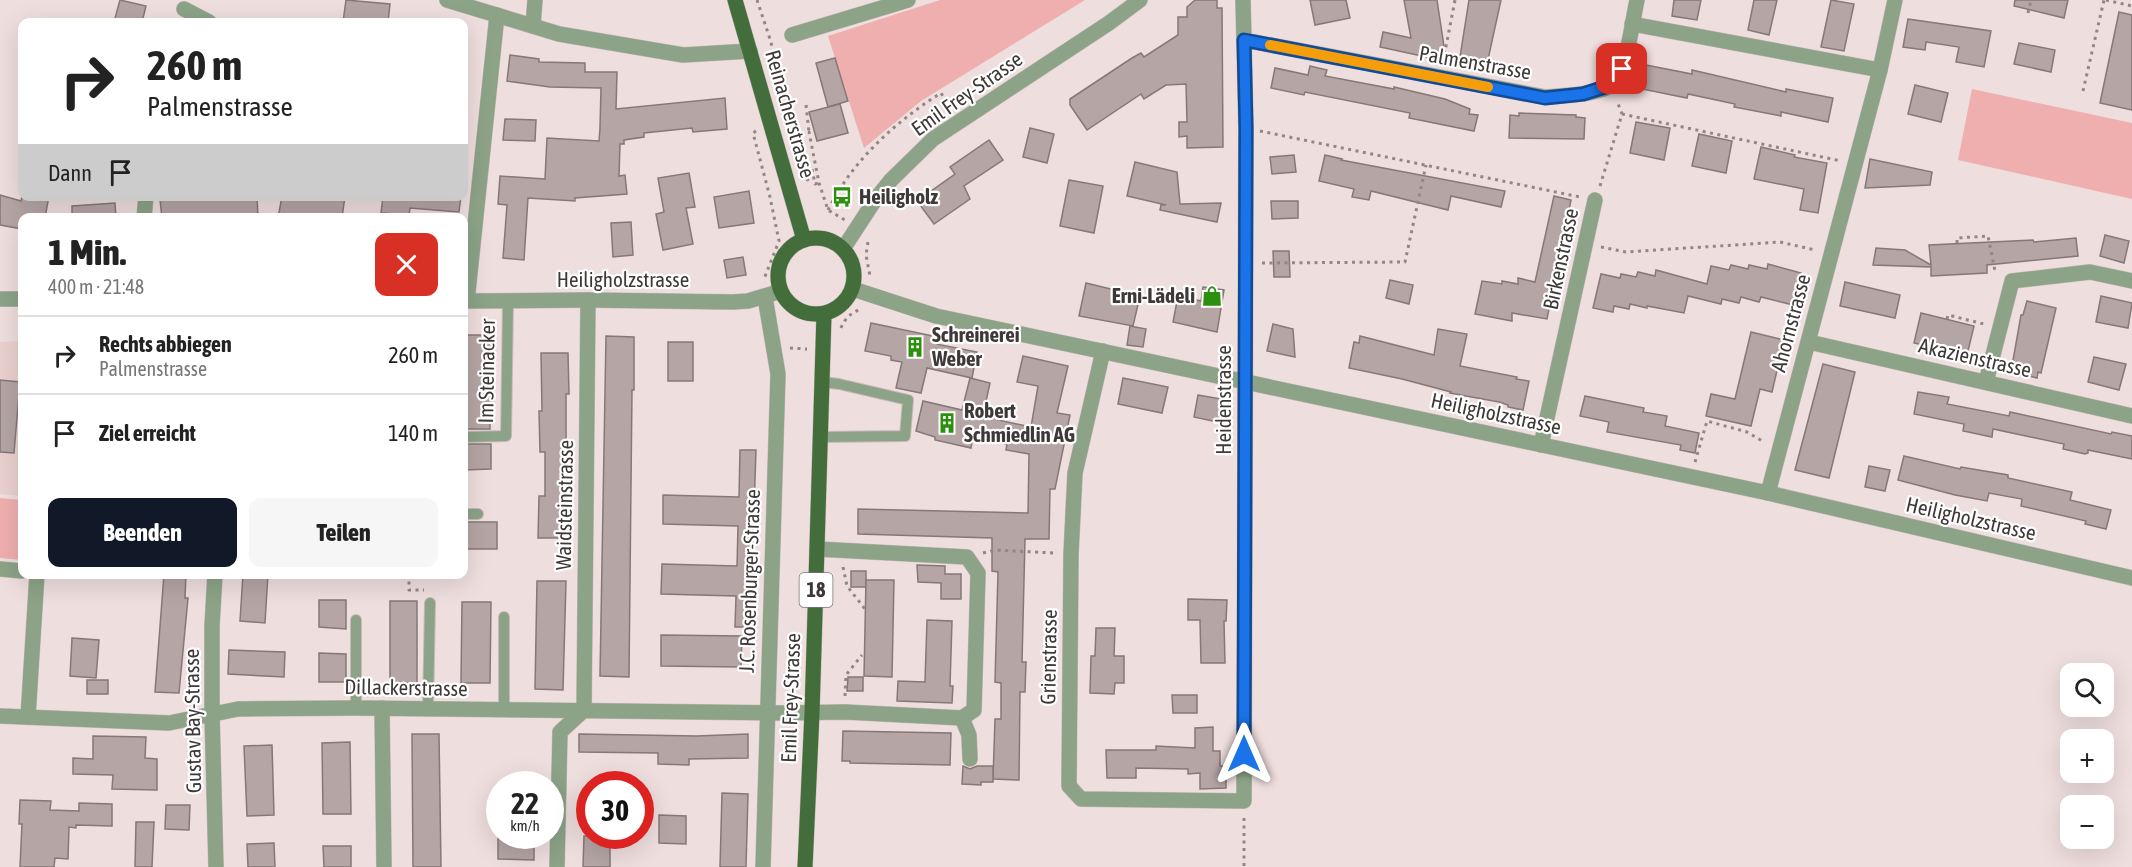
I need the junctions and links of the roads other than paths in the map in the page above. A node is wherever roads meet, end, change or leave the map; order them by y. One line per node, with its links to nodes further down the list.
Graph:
1 (447, 0): 10 (street)
2 (535, 0): 13 (street)
3 (735, 0): 16 (main road, Reinacherstrasse)
4 (908, 0): 14 (street)
5 (1140, 0): 20 (street, Emil Frey-Strasse)
6 (1244, 0): 15 (street, Heidenstrasse)
7 (1637, 0): 12 (street)
8 (1895, 0): 17 (street, Ahornstrasse)
9 (184, 11): 11 (street)
10 (497, 15): 13 (street); 24 (street)
11 (200, 18)
12 (1632, 24): 15 (street, Palmenstrasse); 17 (street)
13 (533, 26): 16 (street)
14 (792, 35)
15 (1244, 40): 35 (street, Heidenstrasse)
16 (750, 51): 19 (main road, Reinacherstrasse)
17 (1880, 70): 32 (street, Ahornstrasse)
18 (1595, 200): 40 (street, Birkenstrasse)
19 (804, 240): 20 (main road); 23 (main road)
20 (843, 249): 22 (main road)
21 (2132, 282): 36 (street)
22 (853, 289): 31 (main road); 33 (street, Heiligholzstrasse)
23 (781, 291): 25 (street, Heiligholzstrasse); 31 (main road)
24 (468, 292)
25 (765, 297): 28 (street, Heiligholzstrasse); 58 (street, J.C. Rosenburger-Strasse)
26 (0, 298): 27 (street)
27 (18, 298)
28 (588, 300): 30 (street, Heiligholzstrasse); 57 (street, Waidsteinstrasse)
29 (468, 301): 30 (street, Heiligholzstrasse)
30 (508, 301): 38 (lane, Im Steinacker)
31 (824, 314): 34 (main road, Emil Frey-Strasse / 18)
32 (1809, 342): 36 (street, Akazienstrasse); 41 (street, Ahornstrasse)
33 (1102, 351): 35 (street, Heiligholzstrasse); 65 (street, Grienstrasse)
34 (823, 382): 39 (main road, Emil Frey-Strasse / 18); 39 (lane)
35 (1245, 382): 40 (street, Heiligholzstrasse); 65 (street, Heidenstrasse)
36 (1986, 382): 37 (street, Akazienstrasse)
37 (2132, 416)
38 (468, 437)
39 (821, 437): 44 (main road, Emil Frey-Strasse / 18)
40 (1541, 445): 41 (street, Heiligholzstrasse)
41 (1768, 494): 47 (street, Heiligholzstrasse)
42 (468, 513): 43 (lane)
43 (478, 514)
44 (817, 549): 59 (main road, Emil Frey-Strasse / 18); 63 (street)
45 (0, 569): 46 (street)
46 (18, 571)
47 (2132, 578)
48 (37, 579): 62 (street)
49 (215, 579): 60 (street, Gustav Bay-Strasse)
50 (430, 603): 55 (lane)
51 (504, 617): 56 (lane)
52 (356, 620): 53 (lane)
53 (356, 708): 54 (street, Dillackerstrasse); 60 (street, Dillackerstrasse)
54 (382, 708): 55 (street, Dillackerstrasse); 67 (street)
55 (428, 709): 56 (street, Dillackerstrasse)
56 (504, 710): 57 (street, Dillackerstrasse)
57 (584, 710): 58 (street, Dillackerstrasse); 68 (street)
58 (767, 713): 59 (street, Dillackerstrasse); 69 (street, J.C. Rosenburger-Strasse)
59 (812, 713): 63 (street, Dillackerstrasse); 70 (main road, Emil Frey-Strasse / 18)
60 (212, 714): 62 (street, Dillackerstrasse); 66 (street, Gustav Bay-Strasse)
61 (0, 716): 62 (street, Dillackerstrasse)
62 (28, 717)
63 (962, 718): 64 (street)
64 (970, 759)
65 (1244, 801)
66 (216, 867)
67 (384, 867)
68 (557, 867)
69 (763, 867)
70 (805, 867)

